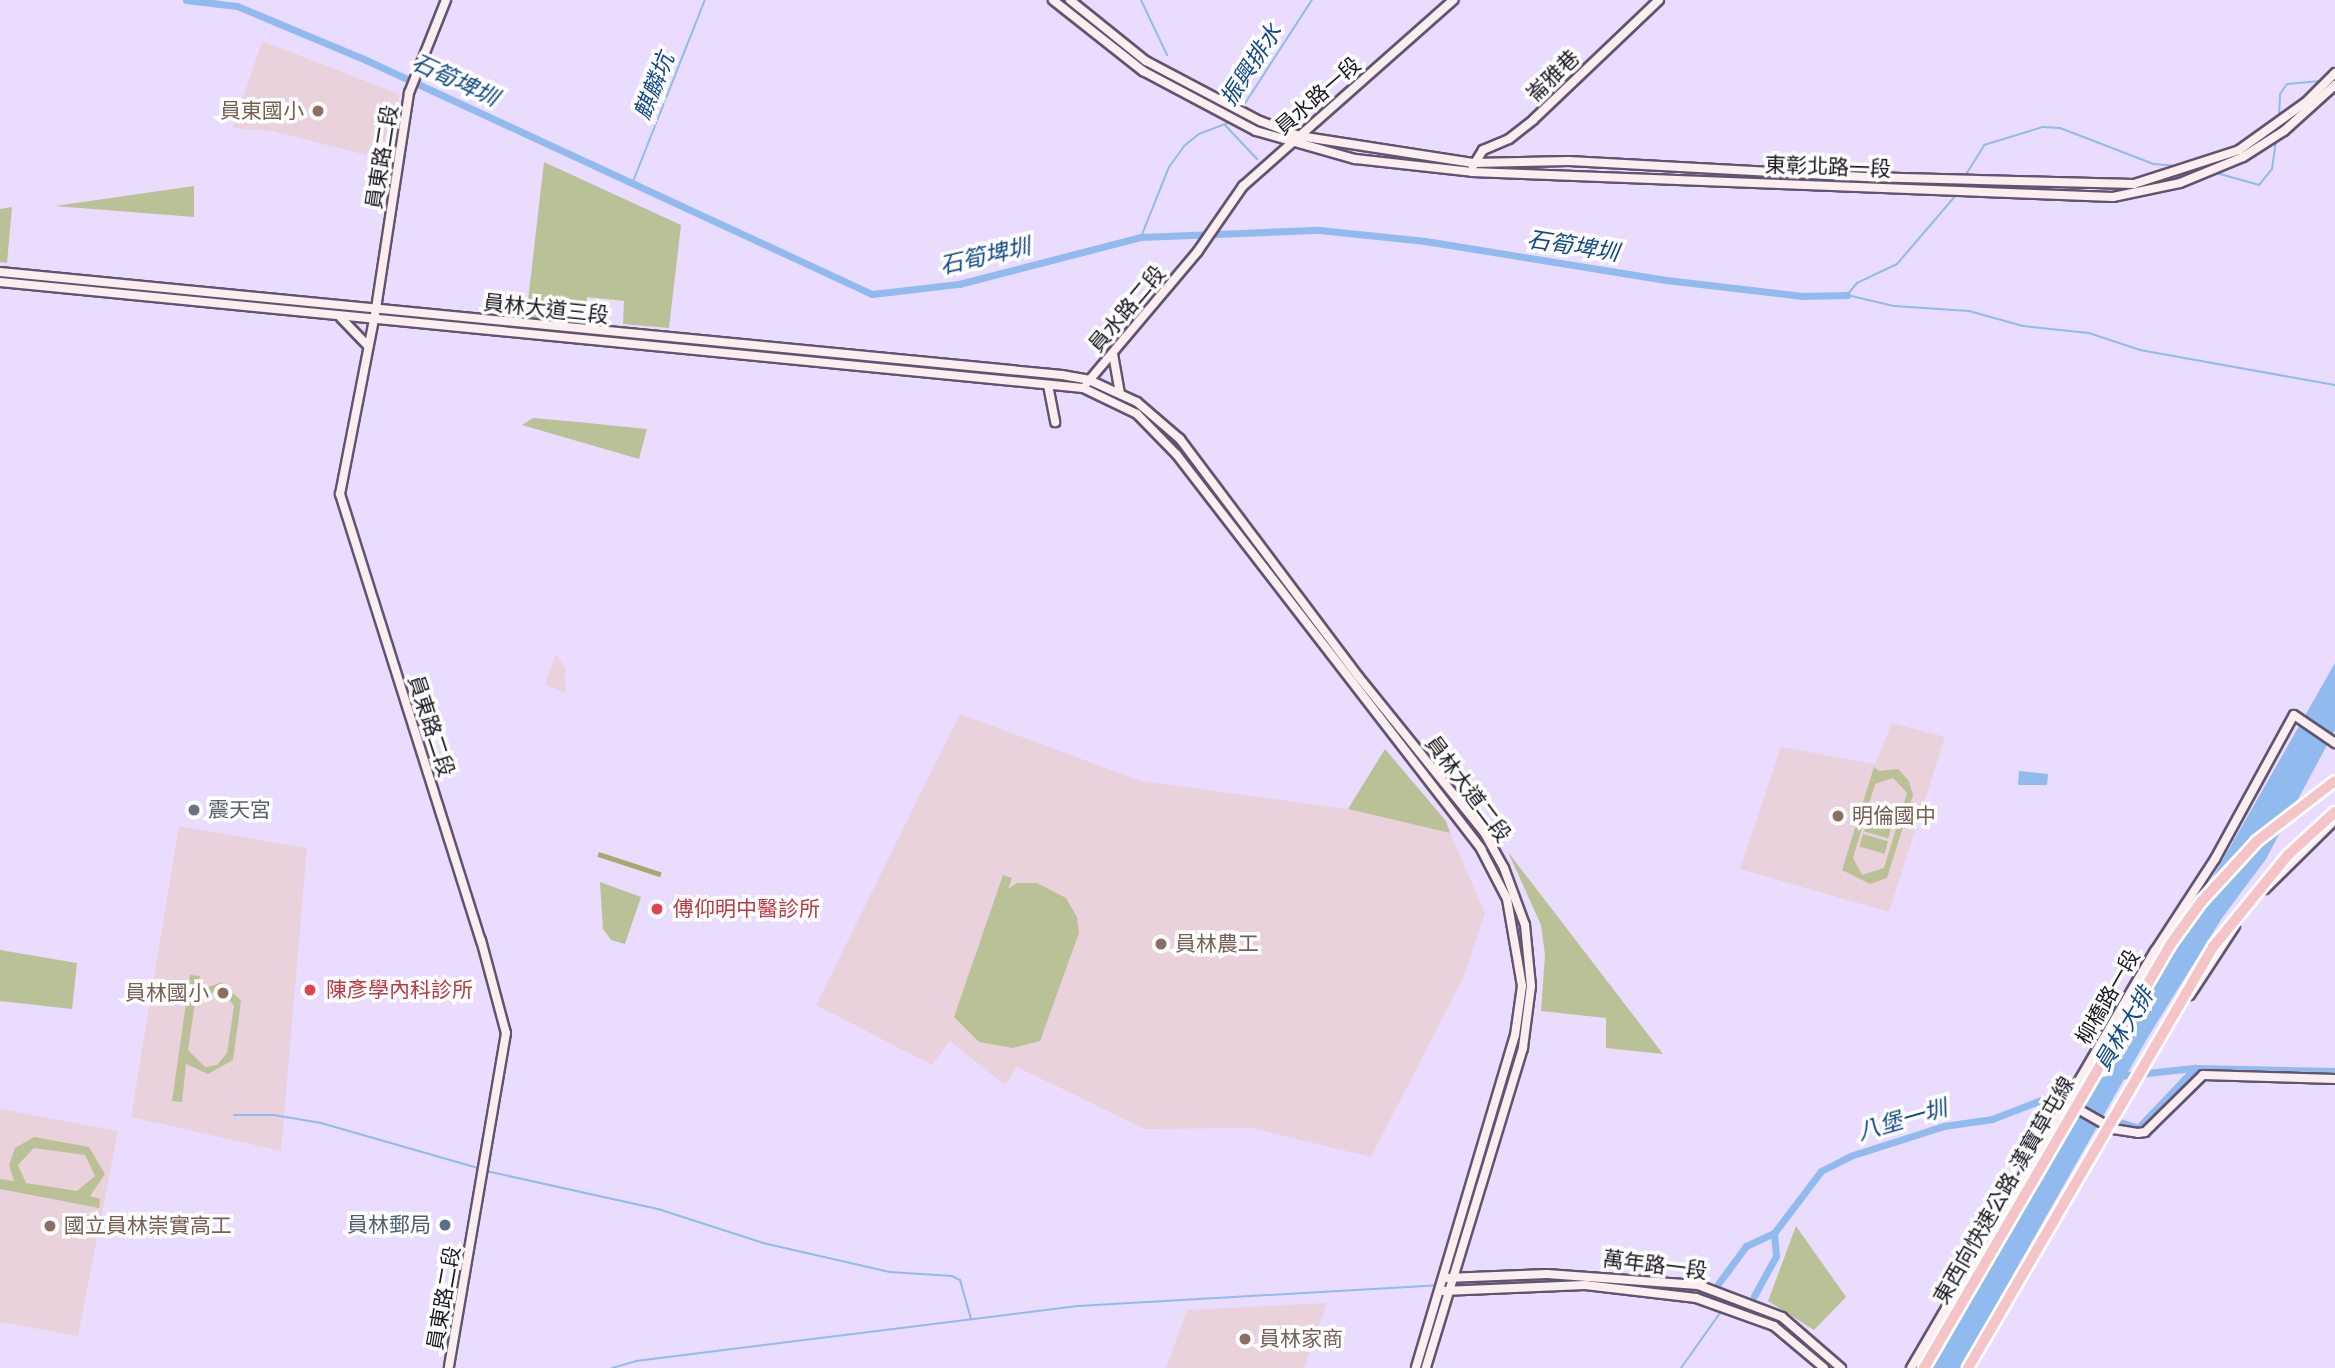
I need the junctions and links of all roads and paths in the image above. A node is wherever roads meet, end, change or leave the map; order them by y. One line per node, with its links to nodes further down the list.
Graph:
1 (446, 0): 14 (street, 員東路二段)
2 (1053, 0): 9 (street, 東彰北路一段)
3 (1070, 0): 8 (street, 東彰北路一段)
4 (1453, 0): 8 (street, 員水路一段)
5 (1659, 0): 10 (street, 崙雅巷)
6 (2335, 73): 10 (street, 東彰北路一段)
7 (2335, 85): 10 (street, 東彰北路一段)
8 (1299, 136): 9 (street, 員水路一段); 10 (street, 東彰北路一段)
9 (1291, 144): 10 (street, 東彰北路一段); 11 (street, 員水路一段)
10 (1473, 168)
11 (1198, 251): 18 (street, 員水路二段)
12 (0, 272): 14 (street, 員林大道三段)
13 (0, 282): 15 (street, 員林大道三段)
14 (376, 309): 16 (street, 員東路二段); 19 (street, 員林大道三段)
15 (338, 317): 16 (street, 員林大道三段); 17 (street)
16 (373, 321): 17 (street, 員東路二段); 20 (street, 員林大道三段)
17 (368, 346): 35 (street, 員東路二段)
18 (1113, 354): 19 (street, 員水路二段); 22 (street)
19 (1089, 380): 21 (street, 員水路二段); 22 (street, 員林大道二段)
20 (1048, 385): 21 (street, 員林大道三段); 23 (street)
21 (1083, 388): 32 (street, 員林大道二段)
22 (1119, 393): 31 (street, 員林大道二段)
23 (1055, 422)
24 (2335, 743): 29 (street, 柳橋路一段)
25 (2335, 782): 41 (highway, 東西向快速公路 漢寶草屯線, bridge)
26 (2335, 812): 42 (highway, bridge)
27 (2335, 820): 30 (street)
28 (2335, 1079): 30 (street)
29 (2065, 1104): 30 (street); 40 (street, 柳橋路一段)
30 (2111, 1126): 42 (street)
31 (1451, 1277): 32 (street, 萬年路一段); 33 (street, 員林大道二段); 39 (street, 萬年路一段)
32 (1440, 1278): 34 (street, 員林大道二段)
33 (1448, 1291): 34 (street, 萬年路一段); 37 (street, 員林大道二段); 38 (street, 萬年路一段)
34 (1436, 1292): 36 (street, 員林大道二段)
35 (450, 1368)
36 (1416, 1368)
37 (1426, 1368)
38 (1824, 1368)
39 (1841, 1368)
40 (1911, 1368)
41 (1924, 1368)
42 (1970, 1368)

